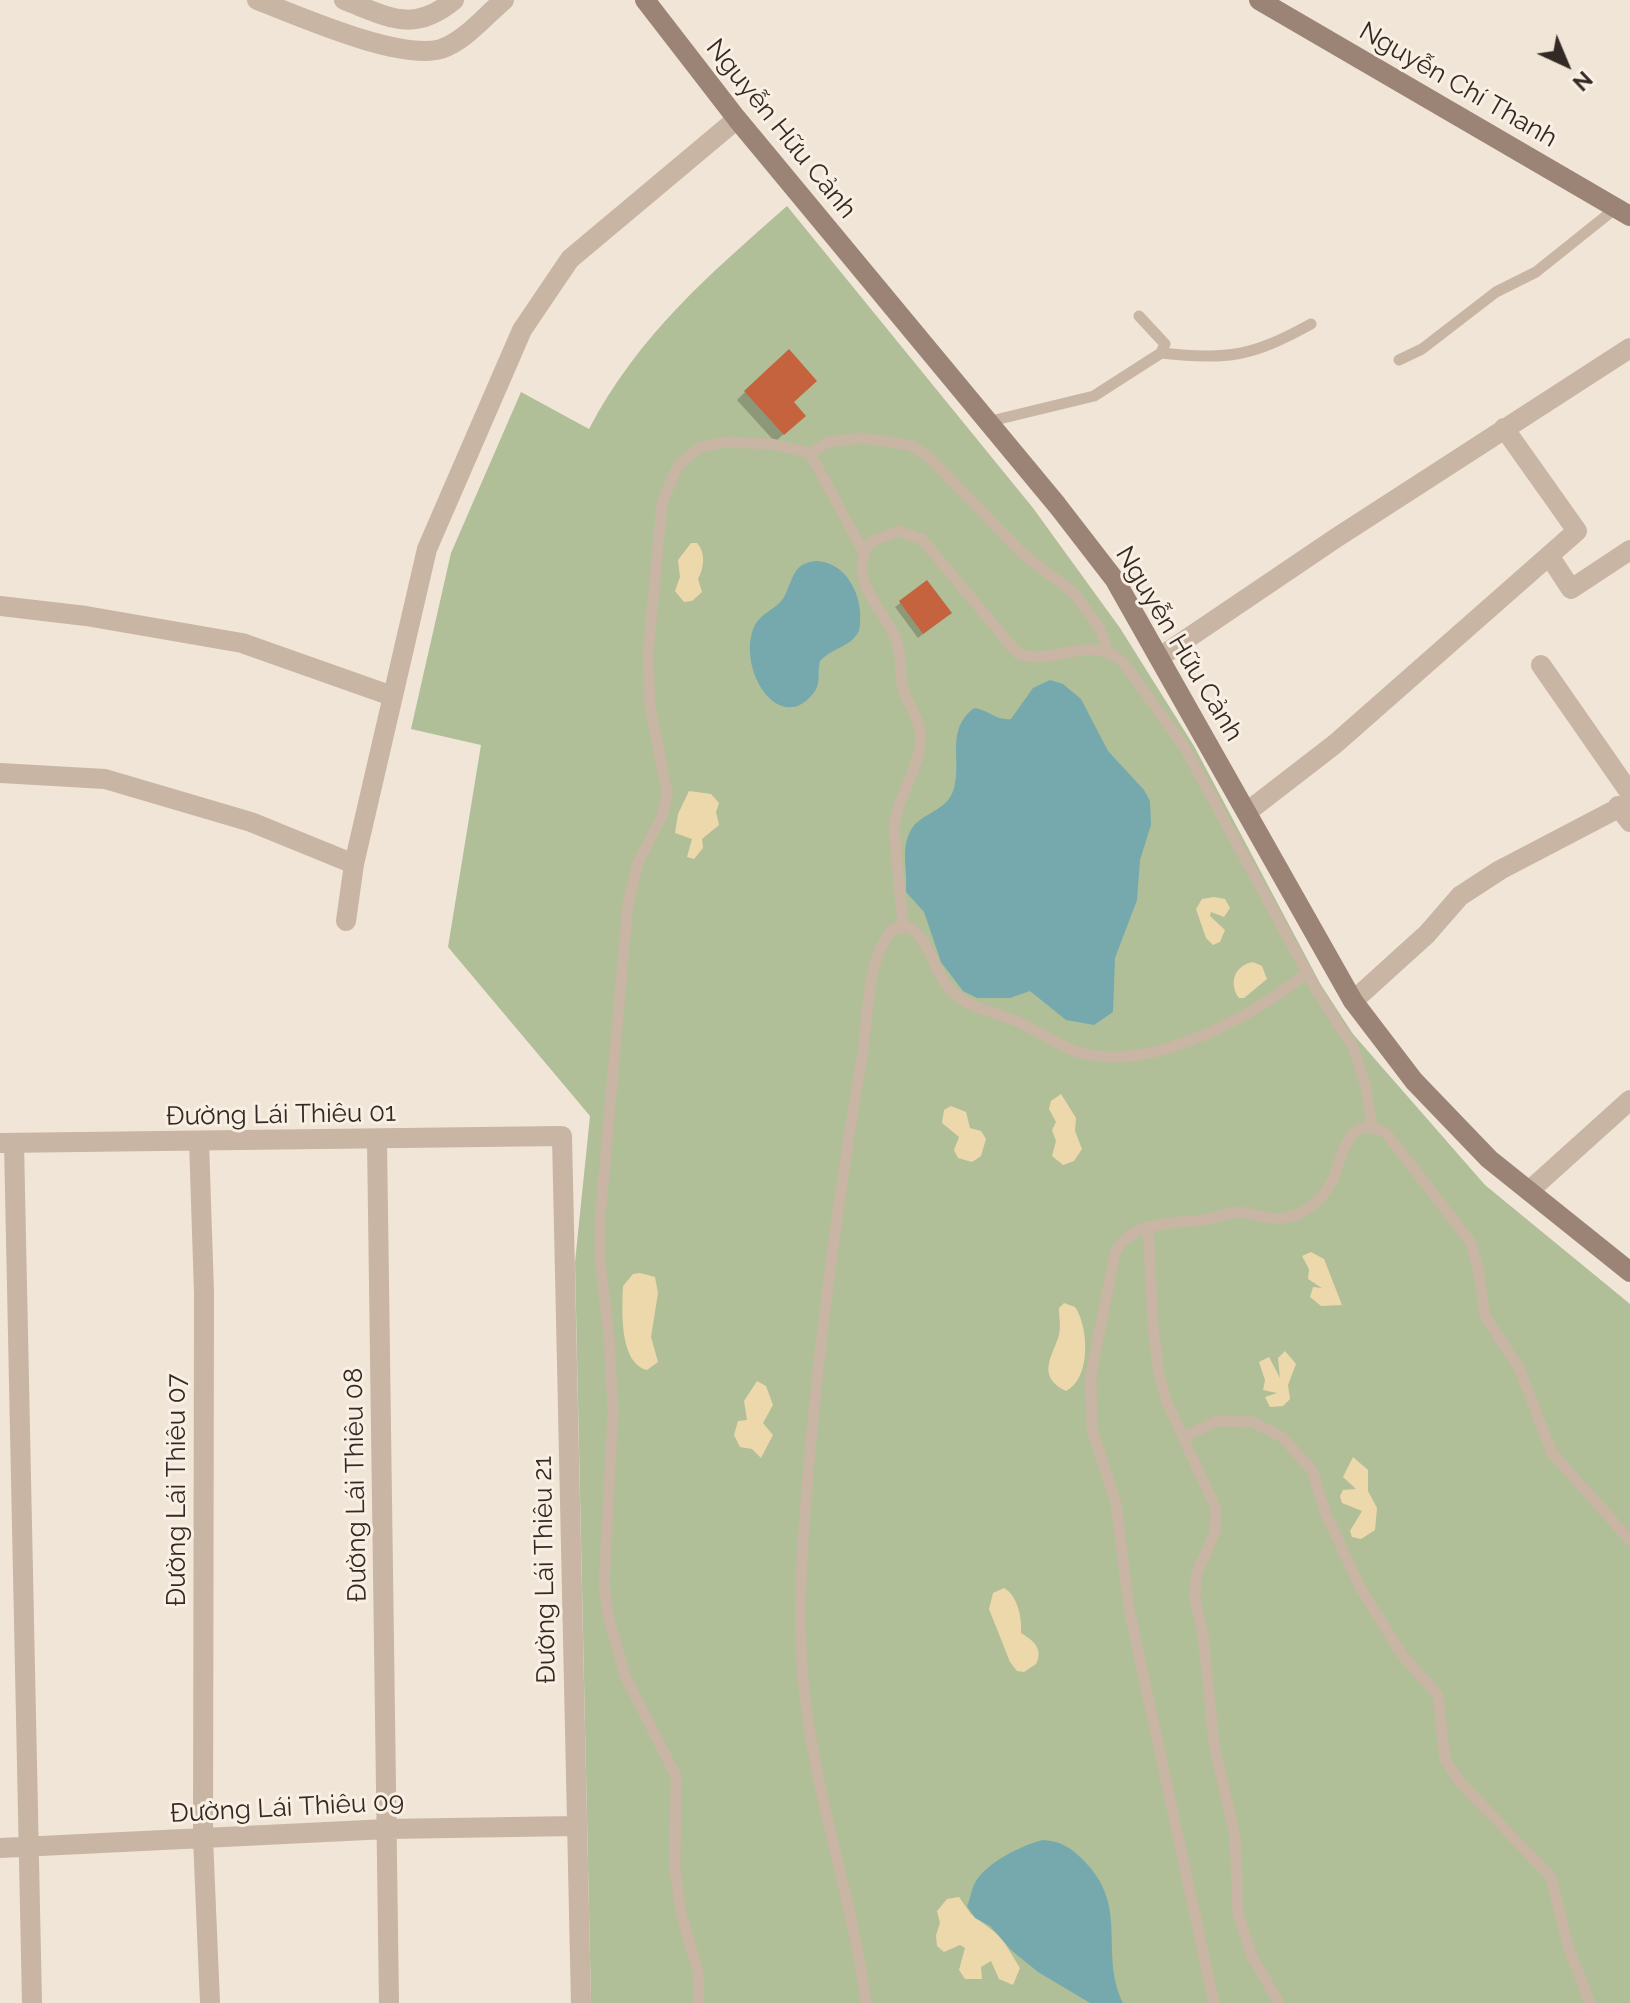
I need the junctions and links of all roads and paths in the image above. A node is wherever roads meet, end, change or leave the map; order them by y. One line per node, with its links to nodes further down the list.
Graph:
1 (257, 0): 4 (street)
2 (344, 0): 3 (street)
3 (454, 0)
4 (504, 0)
5 (645, 0): 7 (street, Nguyễn Hữu Cảnh)
6 (1259, 0): 8 (street, Nguyễn Chí Thanh)
7 (737, 119): 14 (street, Nguyễn Hữu Cảnh); 24 (street)
8 (1623, 212): 13 (lane)
9 (1139, 316): 12 (lane)
10 (1311, 324): 12 (lane)
11 (1630, 348): 15 (street)
12 (1161, 353): 14 (lane)
13 (1399, 360)
14 (986, 422): 22 (street, Nguyễn Hữu Cảnh)
15 (1504, 428): 19 (street); 22 (street)
16 (810, 453): 18 (lane); 21 (lane); 53 (lane)
17 (1630, 550): 19 (street)
18 (864, 553): 21 (lane); 30 (lane)
19 (1550, 557): 27 (street)
20 (0, 606): 24 (street)
21 (1109, 653): 31 (lane)
22 (1160, 657): 27 (street, Nguyễn Hữu Cảnh)
23 (1541, 665): 26 (street)
24 (392, 696): 28 (street)
25 (0, 773): 28 (street)
26 (1627, 805): 32 (street)
27 (1247, 812): 32 (street, Nguyễn Hữu Cảnh)
28 (354, 864): 29 (street)
29 (346, 921)
30 (903, 926): 31 (lane); 54 (lane)
31 (1307, 973): 34 (lane)
32 (1353, 1001): 39 (street, Nguyễn Hữu Cảnh)
33 (1630, 1100): 39 (street)
34 (1372, 1128): 40 (lane); 43 (lane)
35 (562, 1136): 36 (street, Đường Lái Thiêu 01); 44 (street, Đường Lái Thiêu 21)
36 (377, 1140): 37 (street, Đường Lái Thiêu 01); 45 (street, Đường Lái Thiêu 08)
37 (199, 1141): 38 (street, Đường Lái Thiêu 01); 46 (street, Đường Lái Thiêu 07)
38 (7, 1143): 47 (street)
39 (1529, 1191): 41 (street, Nguyễn Hữu Cảnh)
40 (1148, 1226): 42 (lane); 55 (lane)
41 (1630, 1272)
42 (1184, 1437): 56 (lane); 57 (lane)
43 (1630, 1540)
44 (576, 1826): 45 (street, Đường Lái Thiêu 09); 52 (street, Đường Lái Thiêu 21)
45 (387, 1829): 46 (street, Đường Lái Thiêu 09); 51 (street, Đường Lái Thiêu 08)
46 (203, 1838): 47 (street, Đường Lái Thiêu 09); 50 (street, Đường Lái Thiêu 07)
47 (30, 1846): 48 (street, Đường Lái Thiêu 09); 49 (street)
48 (0, 1848)
49 (32, 2003)
50 (210, 2003)
51 (389, 2003)
52 (581, 2003)
53 (699, 2003)
54 (866, 2003)
55 (1214, 2003)
56 (1279, 2003)
57 (1590, 2003)

